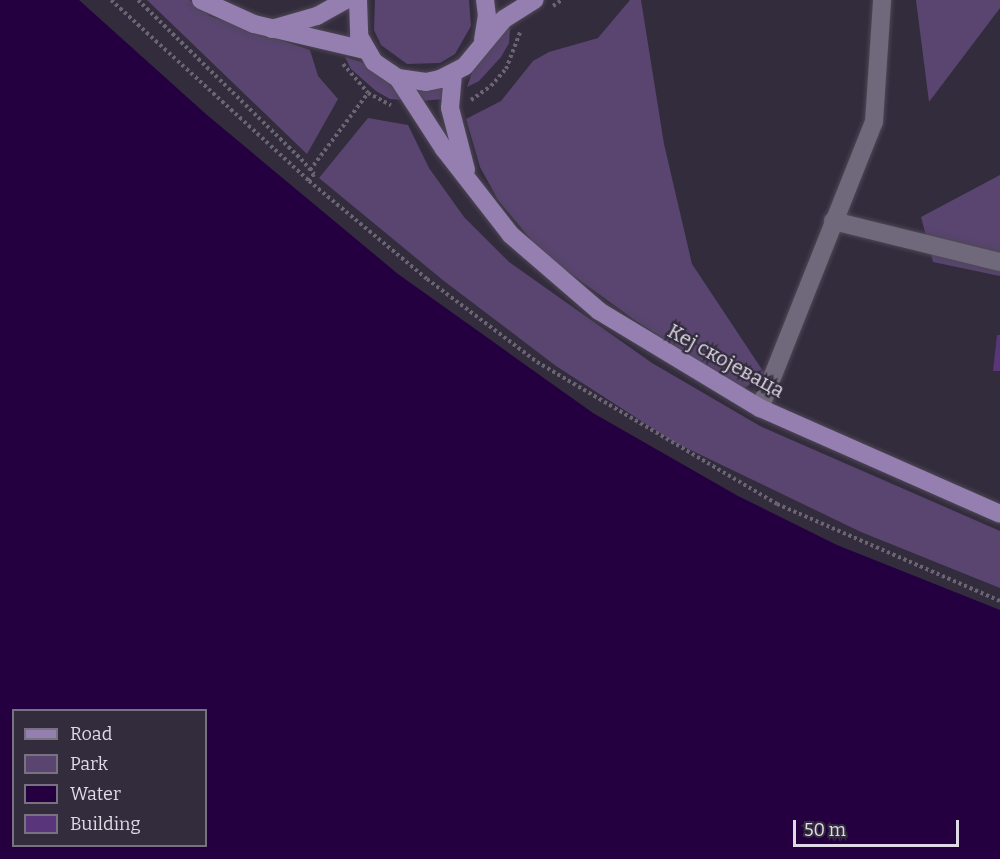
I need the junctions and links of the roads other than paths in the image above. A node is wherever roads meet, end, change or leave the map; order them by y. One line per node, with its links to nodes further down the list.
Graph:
1 (201, 0): 7 (main road)
2 (346, 0): 7 (main road)
3 (358, 0): 9 (main road)
4 (485, 0): 8 (main road)
5 (534, 0): 8 (main road)
6 (882, 0): 13 (lane)
7 (272, 29): 9 (main road)
8 (481, 44): 10 (main road)
9 (365, 50): 11 (main road)
10 (453, 74): 11 (main road); 12 (main road, Кеј скојеваца)
11 (398, 78): 12 (main road, Кеј скојеваца)
12 (472, 185): 15 (main road, Кеј скојеваца)
13 (833, 221): 14 (lane); 15 (lane)
14 (1000, 262)
15 (760, 408): 16 (main road, Кеј скојеваца)
16 (1000, 514)

